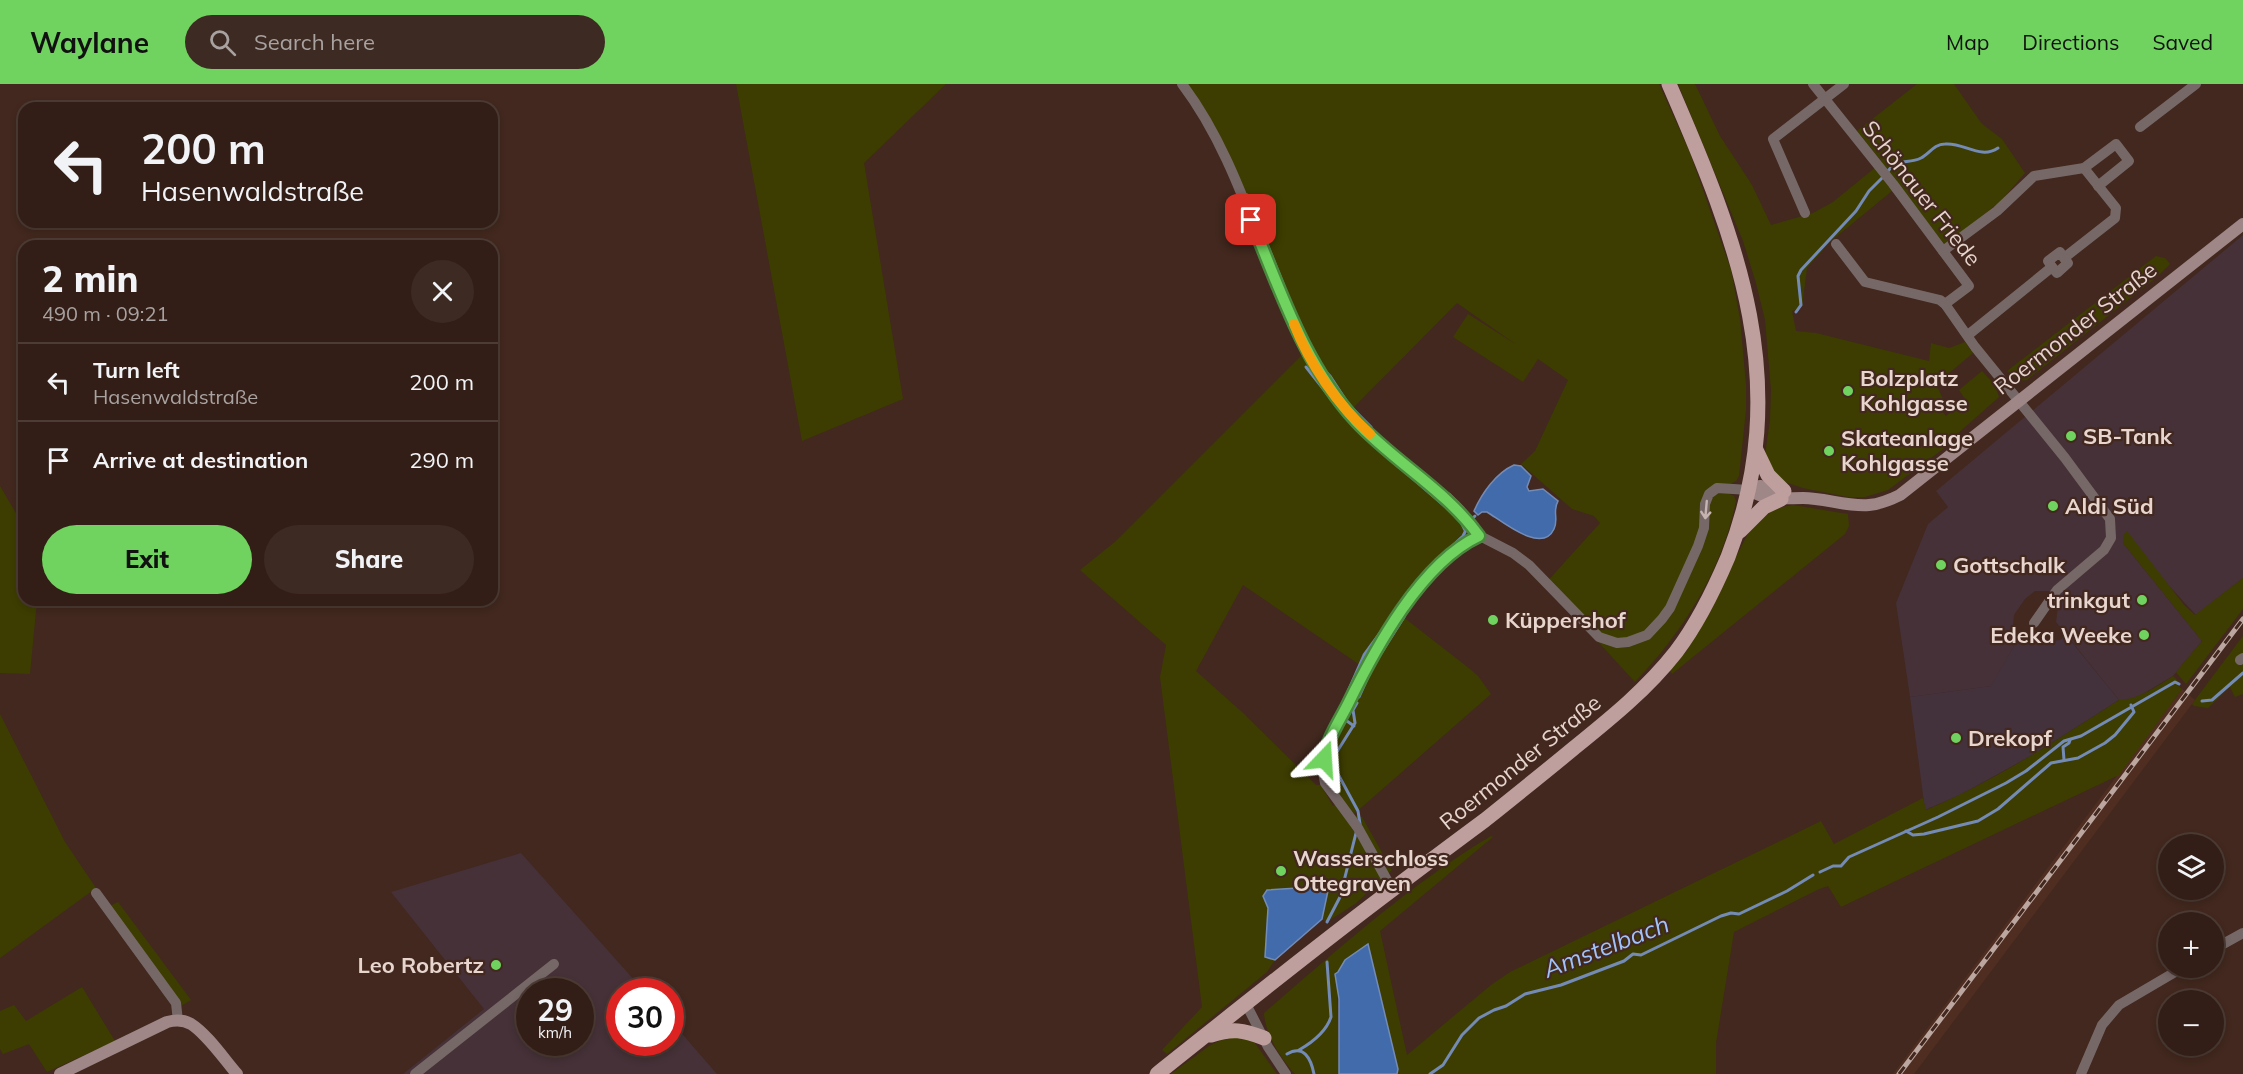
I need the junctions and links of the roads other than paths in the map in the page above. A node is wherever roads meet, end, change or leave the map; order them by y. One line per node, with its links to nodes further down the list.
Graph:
1 (1182, 84): 21 (street)
2 (1669, 84): 17 (main road)
3 (1813, 84): 6 (street, Schönauer Friede)
4 (1844, 84): 6 (street)
5 (2196, 84): 7 (street)
6 (1826, 99): 10 (street); 13 (street, Schönauer Friede)
7 (2140, 127)
8 (2084, 168): 9 (street); 9 (street); 13 (street)
9 (2098, 186): 15 (street)
10 (1805, 213)
11 (2243, 224): 16 (main road, Roermonder Straße)
12 (1836, 244): 14 (street)
13 (1943, 251): 14 (street, Schönauer Friede)
14 (1945, 304): 15 (street)
15 (1968, 335): 16 (street)
16 (2018, 401): 19 (main road, Roermonder Straße); 22 (street)
17 (1755, 449): 18 (main road); 19 (main road)
18 (1749, 490): 19 (main road, Roermonder Straße); 20 (main road, Roermonder Straße); 21 (street, one-way to 21)
19 (1783, 495): 20 (main road)
20 (1737, 535): 23 (main road, Roermonder Straße)
21 (1479, 536): 23 (street)
22 (2034, 623)
23 (1392, 889): 29 (main road, Roermonder Straße)
24 (96, 893): 30 (street)
25 (2243, 933): 26 (street)
26 (2224, 943)
27 (554, 964): 35 (street)
28 (2165, 978): 38 (street)
29 (1246, 1004): 31 (main road, Roermonder Straße); 32 (street)
30 (178, 1021): 33 (main road); 34 (main road)
31 (1202, 1038): 32 (main road); 36 (main road, Roermonder Straße)
32 (1264, 1038): 37 (street)
33 (60, 1074)
34 (237, 1074)
35 (415, 1074)
36 (1157, 1074)
37 (1286, 1074)
38 (2081, 1074)

